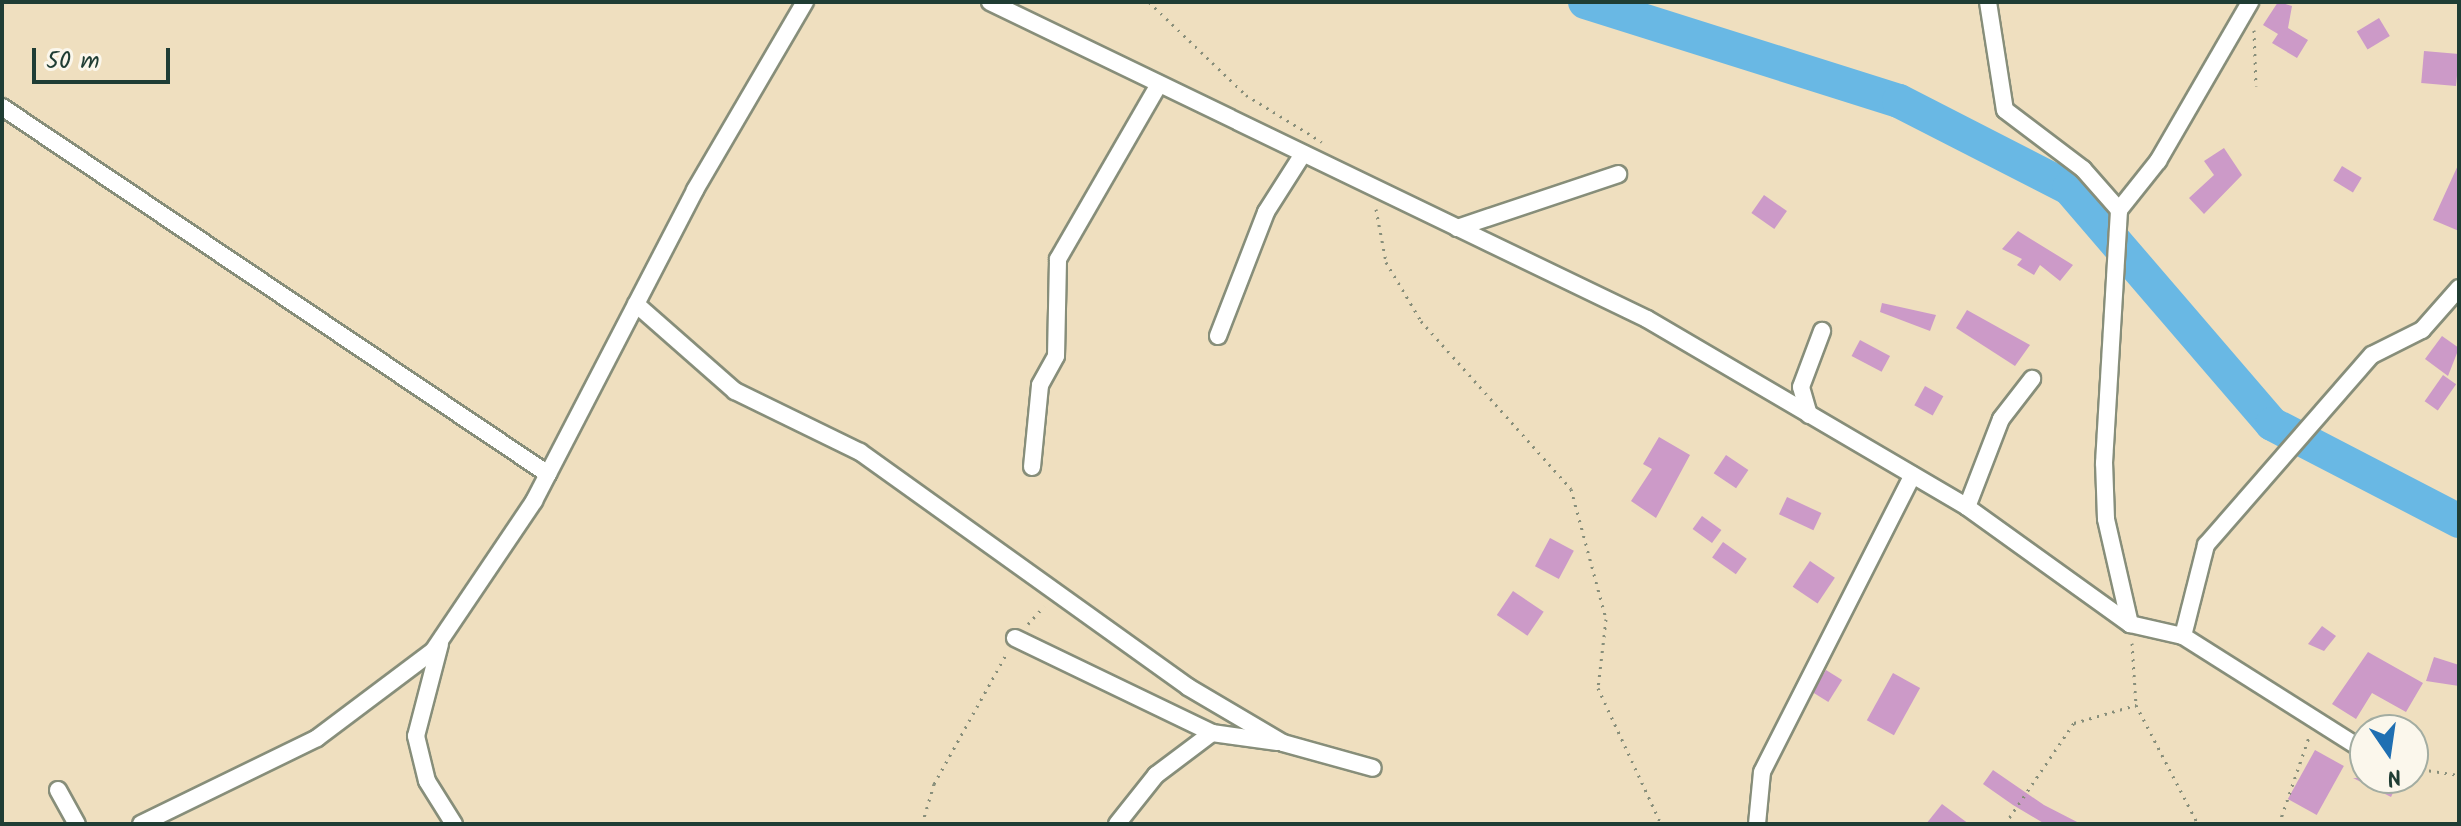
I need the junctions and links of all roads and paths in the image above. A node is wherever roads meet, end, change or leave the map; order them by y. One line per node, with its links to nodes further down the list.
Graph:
1 (805, 2): 16 (street)
2 (990, 2): 6 (street)
3 (1149, 2): 9 (path)
4 (1988, 2): 13 (street)
5 (2252, 10): 7 (path); 13 (street)
6 (1159, 84): 10 (street); 21 (street)
7 (2256, 86)
8 (2, 107): 22 (street)
9 (1328, 147)
10 (1303, 154): 12 (street); 18 (street)
11 (1618, 174): 14 (street)
12 (1376, 189): 14 (street); 44 (path)
13 (2119, 210): 26 (street)
14 (1457, 228): 20 (street)
15 (2459, 288): 27 (street)
16 (636, 304): 22 (street); 25 (street)
17 (1822, 331): 20 (street)
18 (1218, 336)
19 (2032, 379): 24 (street)
20 (1809, 415): 23 (street)
21 (1032, 467)
22 (548, 474): 28 (street)
23 (1913, 475): 24 (street); 45 (street)
24 (1967, 507): 26 (street)
25 (1048, 589): 29 (path); 34 (street)
26 (2130, 624): 27 (street); 30 (path)
27 (2183, 636): 31 (street)
28 (441, 638): 40 (street); 41 (street)
29 (1015, 638): 32 (street); 42 (path)
30 (2136, 705): 46 (path); 47 (path)
31 (2315, 719): 33 (street); 48 (path)
32 (1212, 733): 34 (street); 43 (street)
33 (2349, 741)
34 (1283, 743): 35 (street)
35 (1373, 768)
36 (2429, 770): 37 (path)
37 (2459, 775)
38 (58, 790): 39 (street)
39 (77, 824)
40 (141, 824)
41 (454, 824)
42 (922, 824)
43 (1117, 824)
44 (1661, 824)
45 (1757, 824)
46 (2005, 824)
47 (2198, 824)
48 (2279, 824)

